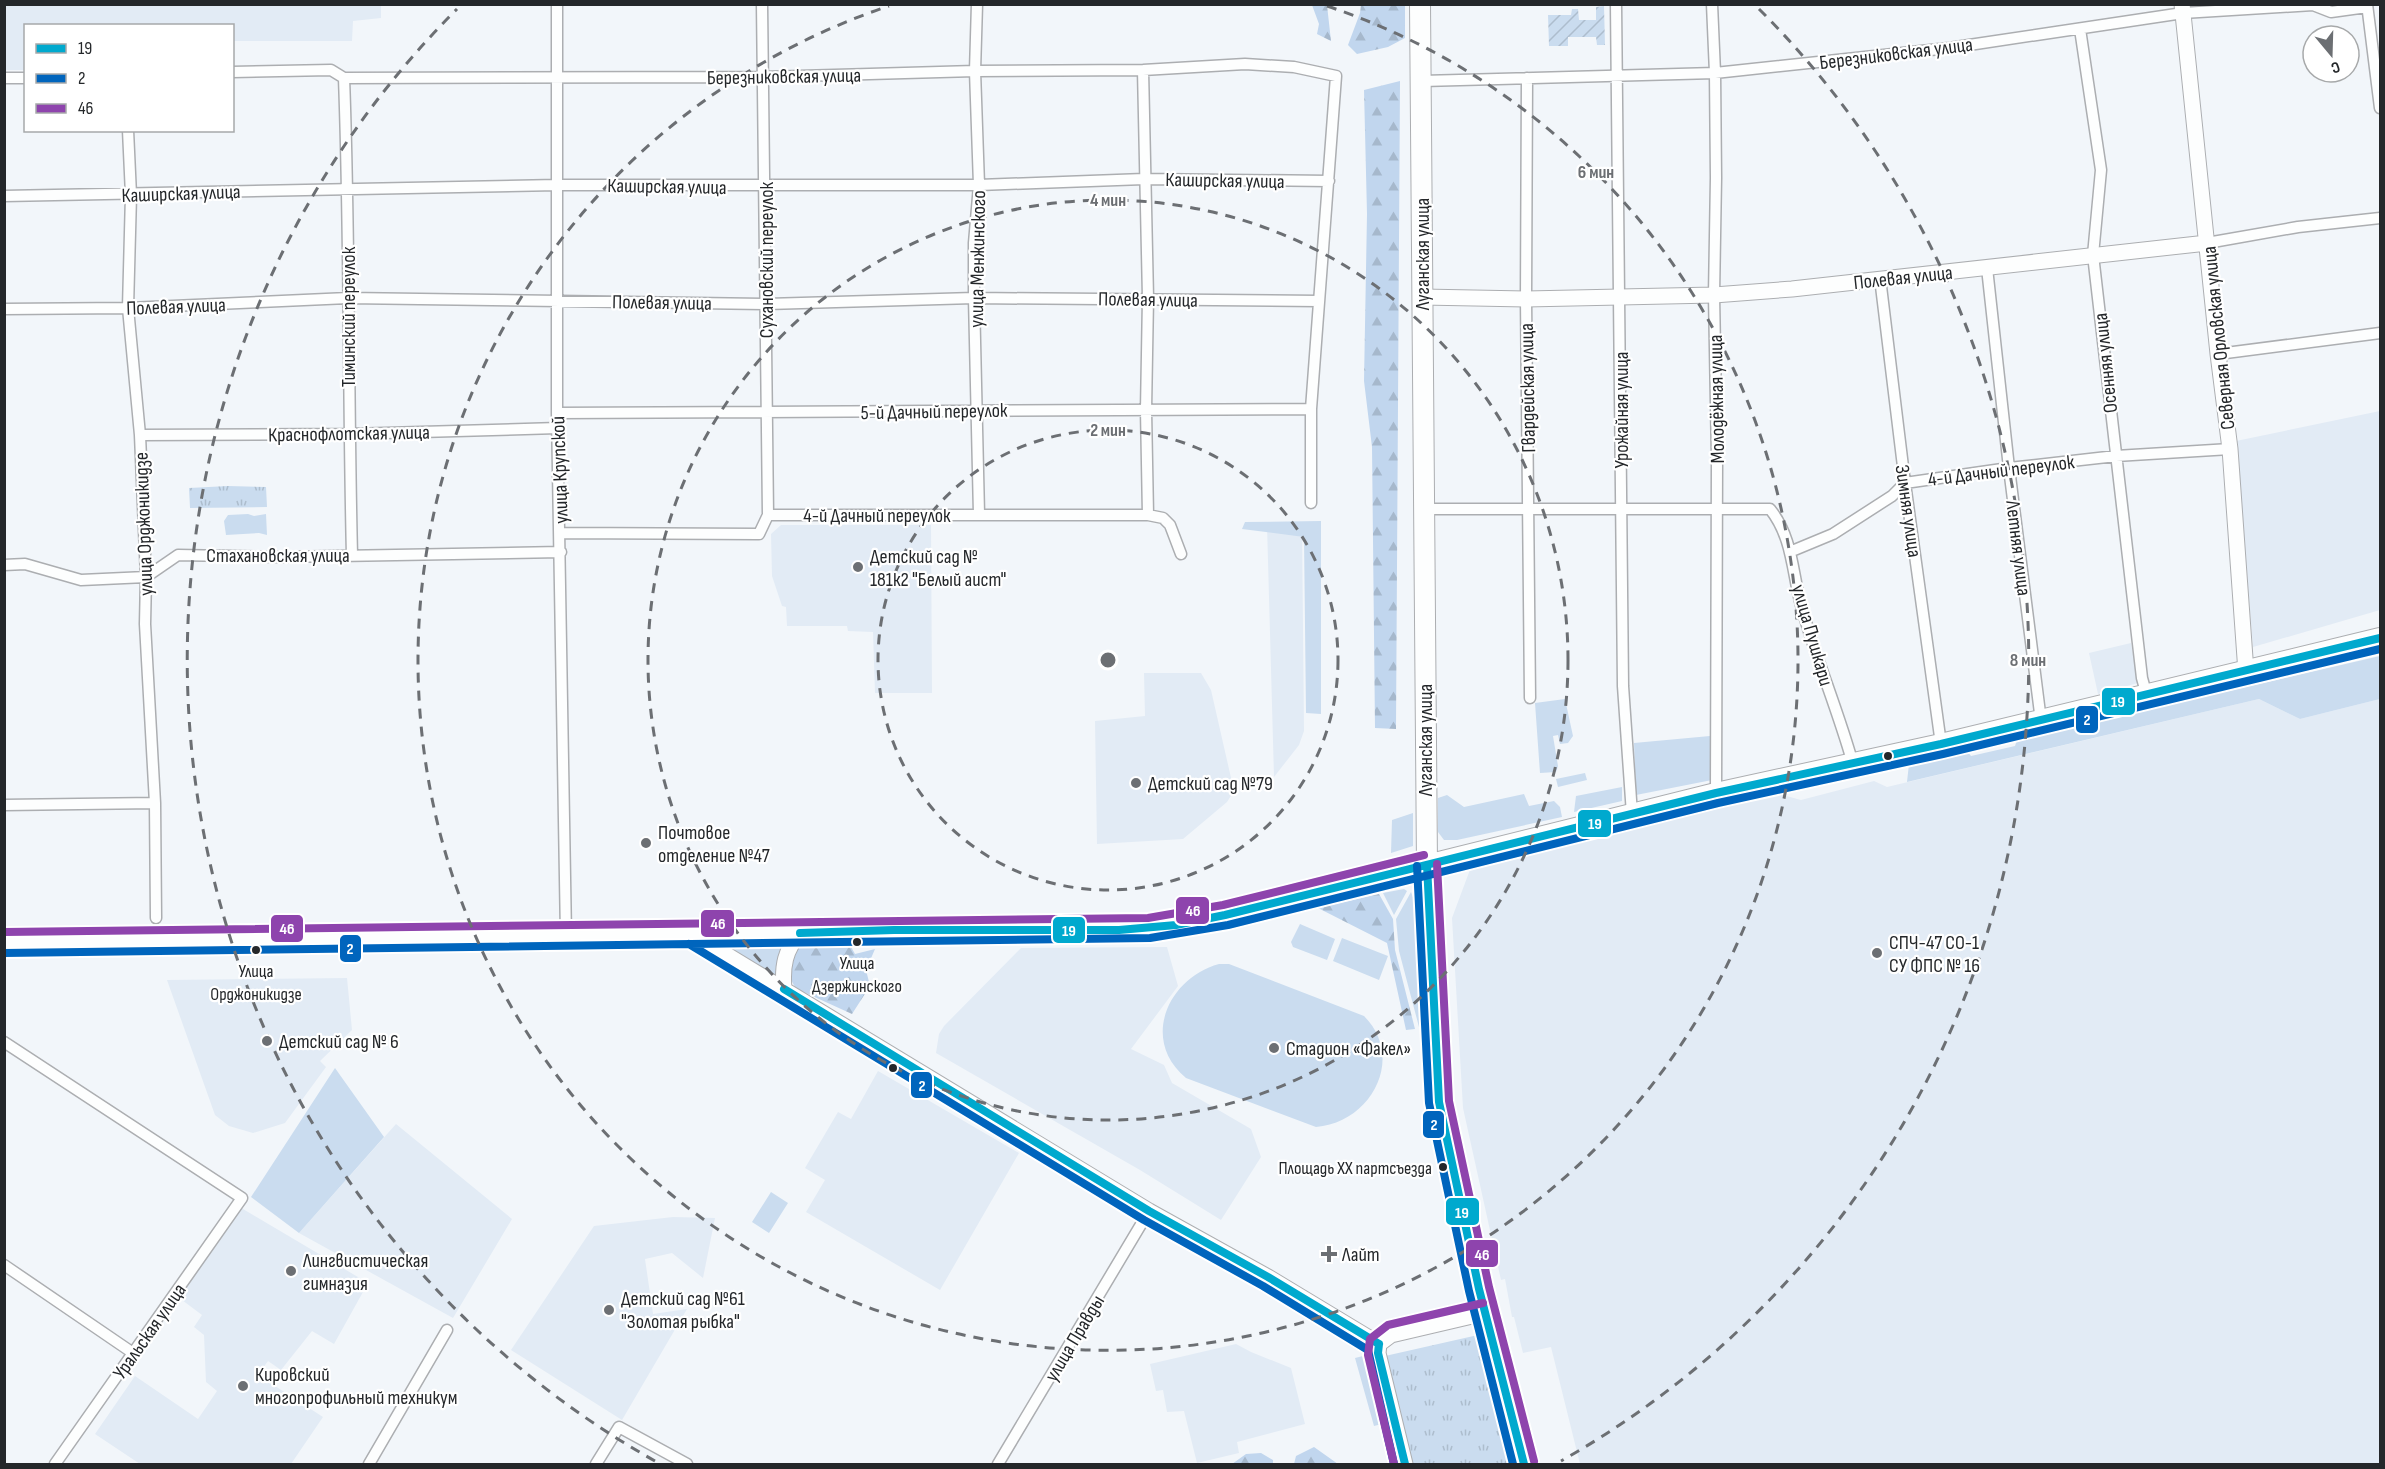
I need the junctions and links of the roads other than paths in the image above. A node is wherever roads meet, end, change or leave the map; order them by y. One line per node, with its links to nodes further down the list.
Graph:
1 (557, 4): 15 (street, улица Крупской)
2 (762, 4): 16 (street, Сухановский переулок)
3 (977, 4): 11 (street, улица Менжинского)
4 (1420, 4): 21 (highway, Луганская улица)
5 (1616, 4): 14 (street, Урожайная улица)
6 (1712, 4): 13 (street, Молодёжная улица)
7 (2367, 6): 8 (street, Березниковская улица); 22 (street)
8 (2182, 9): 9 (street, Березниковская улица); 33 (street, Северная Орловская улица)
9 (2080, 30): 13 (street, Березниковская улица); 34 (street, Осенняя улица)
10 (1143, 70): 11 (street, Березниковская улица); 24 (street); 25 (street, Березниковская улица)
11 (975, 71): 16 (street, Березниковская улица); 27 (street, улица Менжинского)
12 (234, 72): 19 (street, Березниковская улица)
13 (1716, 73): 14 (street, Березниковская улица); 37 (street, Молодёжная улица)
14 (1618, 74): 20 (street, Березниковская улица); 39 (street, Урожайная улица)
15 (558, 77): 16 (street, Березниковская улица); 19 (street, Березниковская улица); 26 (street, улица Крупской)
16 (764, 77): 28 (street, Сухановский переулок)
17 (4, 78): 18 (street)
18 (24, 78)
19 (344, 78): 29 (street, Тиминский переулок)
20 (1527, 78): 21 (street, Березниковская улица); 43 (street, Гвардейская улица)
21 (1422, 81): 38 (highway, Луганская улица)
22 (2380, 108)
23 (128, 132): 30 (street, улица Орджоникидзе)
24 (1144, 179): 25 (street, Каширская улица); 27 (street, Каширская улица); 42 (street)
25 (1329, 181): 45 (street)
26 (557, 184): 28 (street, Каширская улица); 29 (street, Каширская улица); 44 (street, улица Крупской)
27 (980, 185): 28 (street, Каширская улица); 41 (street, улица Менжинского)
28 (765, 186): 46 (street, Сухановский переулок)
29 (348, 189): 30 (street, Каширская улица); 40 (street, Тиминский переулок)
30 (131, 195): 31 (street, Каширская улица); 48 (street, улица Орджоникидзе)
31 (4, 196)
32 (2380, 218): 33 (street, Полевая улица)
33 (2207, 243): 34 (street, Полевая улица); 50 (street, Северная Орловская улица)
34 (2093, 255): 35 (street, Полевая улица); 60 (street, Осенняя улица)
35 (1987, 268): 36 (street, Полевая улица); 61 (street, Летняя улица)
36 (1880, 278): 37 (street, Полевая улица); 62 (street, Зимняя улица)
37 (1714, 296): 39 (street, Полевая улица); 65 (street, Молодёжная улица)
38 (1422, 297): 43 (street, Полевая улица); 66 (highway, Луганская улица)
39 (1620, 297): 43 (street, Полевая улица); 64 (street, Урожайная улица)
40 (348, 298): 44 (street, Полевая улица); 48 (street, Полевая улица); 57 (street, Тиминский переулок)
41 (975, 298): 42 (street, Полевая улица); 46 (street, Полевая улица); 52 (street, улица Менжинского)
42 (1148, 298): 45 (street, Полевая улица); 53 (street)
43 (1526, 299): 67 (street, Гвардейская улица)
44 (556, 300): 46 (street, Полевая улица); 54 (street, улица Крупской)
45 (1319, 301): 51 (street)
46 (767, 303): 55 (street, Сухановский переулок)
47 (4, 309): 48 (street, Полевая улица)
48 (128, 309): 58 (street, улица Орджоникидзе)
49 (2380, 333): 50 (street)
50 (2218, 354): 59 (street, Северная Орловская улица)
51 (1311, 409): 53 (street, 5-й Дачный переулок); 63 (street)
52 (977, 410): 53 (street, 5-й Дачный переулок); 55 (street, 5-й Дачный переулок); 68 (street, улица Менжинского)
53 (1146, 410): 70 (street)
54 (557, 413): 55 (street, 5-й Дачный переулок); 56 (street, улица Крупской)
55 (766, 413): 69 (street, Сухановский переулок)
56 (558, 428): 57 (street, Краснофлотская улица); 71 (street, улица Крупской)
57 (349, 434): 58 (street, Краснофлотская улица); 75 (street, Тиминский переулок)
58 (140, 435): 77 (street, улица Орджоникидзе)
59 (2230, 449): 60 (street, 4-й Дачный переулок); 79 (street, Северная Орловская улица)
60 (2116, 456): 61 (street, 4-й Дачный переулок); 80 (street, Осенняя улица)
61 (2009, 468): 62 (street, 4-й Дачный переулок); 82 (street, Летняя улица)
62 (1905, 483): 72 (street, 4-й Дачный переулок); 83 (street, Зимняя улица)
63 (1311, 503)
64 (1622, 508): 65 (street); 67 (street); 88 (street, Урожайная улица)
65 (1717, 508): 72 (street, улица Пушкари); 85 (street, Молодёжная улица)
66 (1424, 509): 67 (street); 89 (highway, Луганская улица)
67 (1529, 509): 81 (street, Гвардейская улица)
68 (979, 514): 69 (street, 4-й Дачный переулок); 70 (street, 4-й Дачный переулок)
69 (768, 515): 71 (street)
70 (1148, 515): 74 (street)
71 (561, 533): 73 (street, улица Крупской)
72 (1792, 551): 84 (street, улица Пушкари)
73 (561, 552): 75 (street, Стахановская улица); 93 (street, улица Крупской)
74 (1181, 554)
75 (352, 555): 77 (street, Стахановская улица)
76 (4, 565): 77 (street)
77 (146, 577): 86 (street, улица Орджоникидзе)
78 (2380, 638): 79 (highway)
79 (2246, 672): 80 (highway)
80 (2147, 696): 82 (highway)
81 (1530, 698)
82 (2042, 721): 83 (highway)
83 (1941, 744): 84 (highway)
84 (1853, 764): 85 (highway)
85 (1716, 794): 88 (highway)
86 (155, 803): 87 (street); 90 (street, улица Орджоникидзе)
87 (4, 805)
88 (1632, 814): 89 (highway)
89 (1427, 866): 91 (main road); 99 (street, Луганская улица)
90 (156, 918)
91 (800, 933): 92 (main road); 95 (street)
92 (694, 935): 93 (main road); 95 (street)
93 (566, 936): 94 (main road)
94 (4, 943)
95 (784, 989): 97 (street)
96 (4, 1042): 102 (street, Уральская улица)
97 (1149, 1211): 101 (street); 107 (street, улица Правды)
98 (4, 1265): 102 (street)
99 (1485, 1313): 101 (street); 109 (street, Луганская улица)
100 (447, 1330): 104 (street)
101 (1378, 1344): 108 (street)
102 (133, 1353): 103 (street, Уральская улица)
103 (56, 1464)
104 (369, 1464)
105 (596, 1464): 106 (street)
106 (687, 1464)
107 (998, 1464)
108 (1405, 1464)
109 (1524, 1464)

